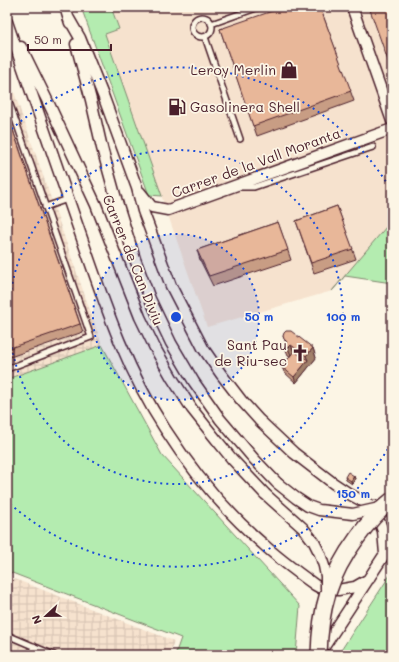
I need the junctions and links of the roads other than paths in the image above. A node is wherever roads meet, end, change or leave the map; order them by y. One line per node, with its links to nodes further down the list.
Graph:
1 (259, 7): 6 (lane)
2 (352, 7): 9 (street)
3 (66, 12): 14 (street, Carrer de Can Diviu); 18 (street, Carrer de Can Diviu, bridge)
4 (7, 18): 23 (street, Carrer de Can Diviu, bridge)
5 (7, 22): 15 (street)
6 (211, 24): 7 (lane); 7 (lane)
7 (204, 37): 11 (lane)
8 (7, 96): 16 (lane)
9 (392, 121)
10 (392, 129): 13 (street, Carrer de la Vall Moranta)
11 (240, 139)
12 (373, 146): 13 (lane)
13 (233, 186): 14 (street, Carrer de la Vall Moranta)
14 (137, 188): 18 (street, Carrer de Can Diviu)
15 (68, 199): 16 (lane); 22 (street)
16 (46, 207): 17 (lane)
17 (7, 369)
18 (385, 504): 20 (street); 23 (street, bridge)
19 (392, 543): 20 (street)
20 (385, 554): 21 (street)
21 (369, 579): 22 (street); 25 (street)
22 (314, 585): 25 (street)
23 (326, 599): 29 (street, bridge)
24 (7, 635): 26 (lane)
25 (329, 640): 29 (street)
26 (34, 646): 27 (lane); 28 (lane)
27 (31, 655)
28 (54, 655)
29 (319, 655)

